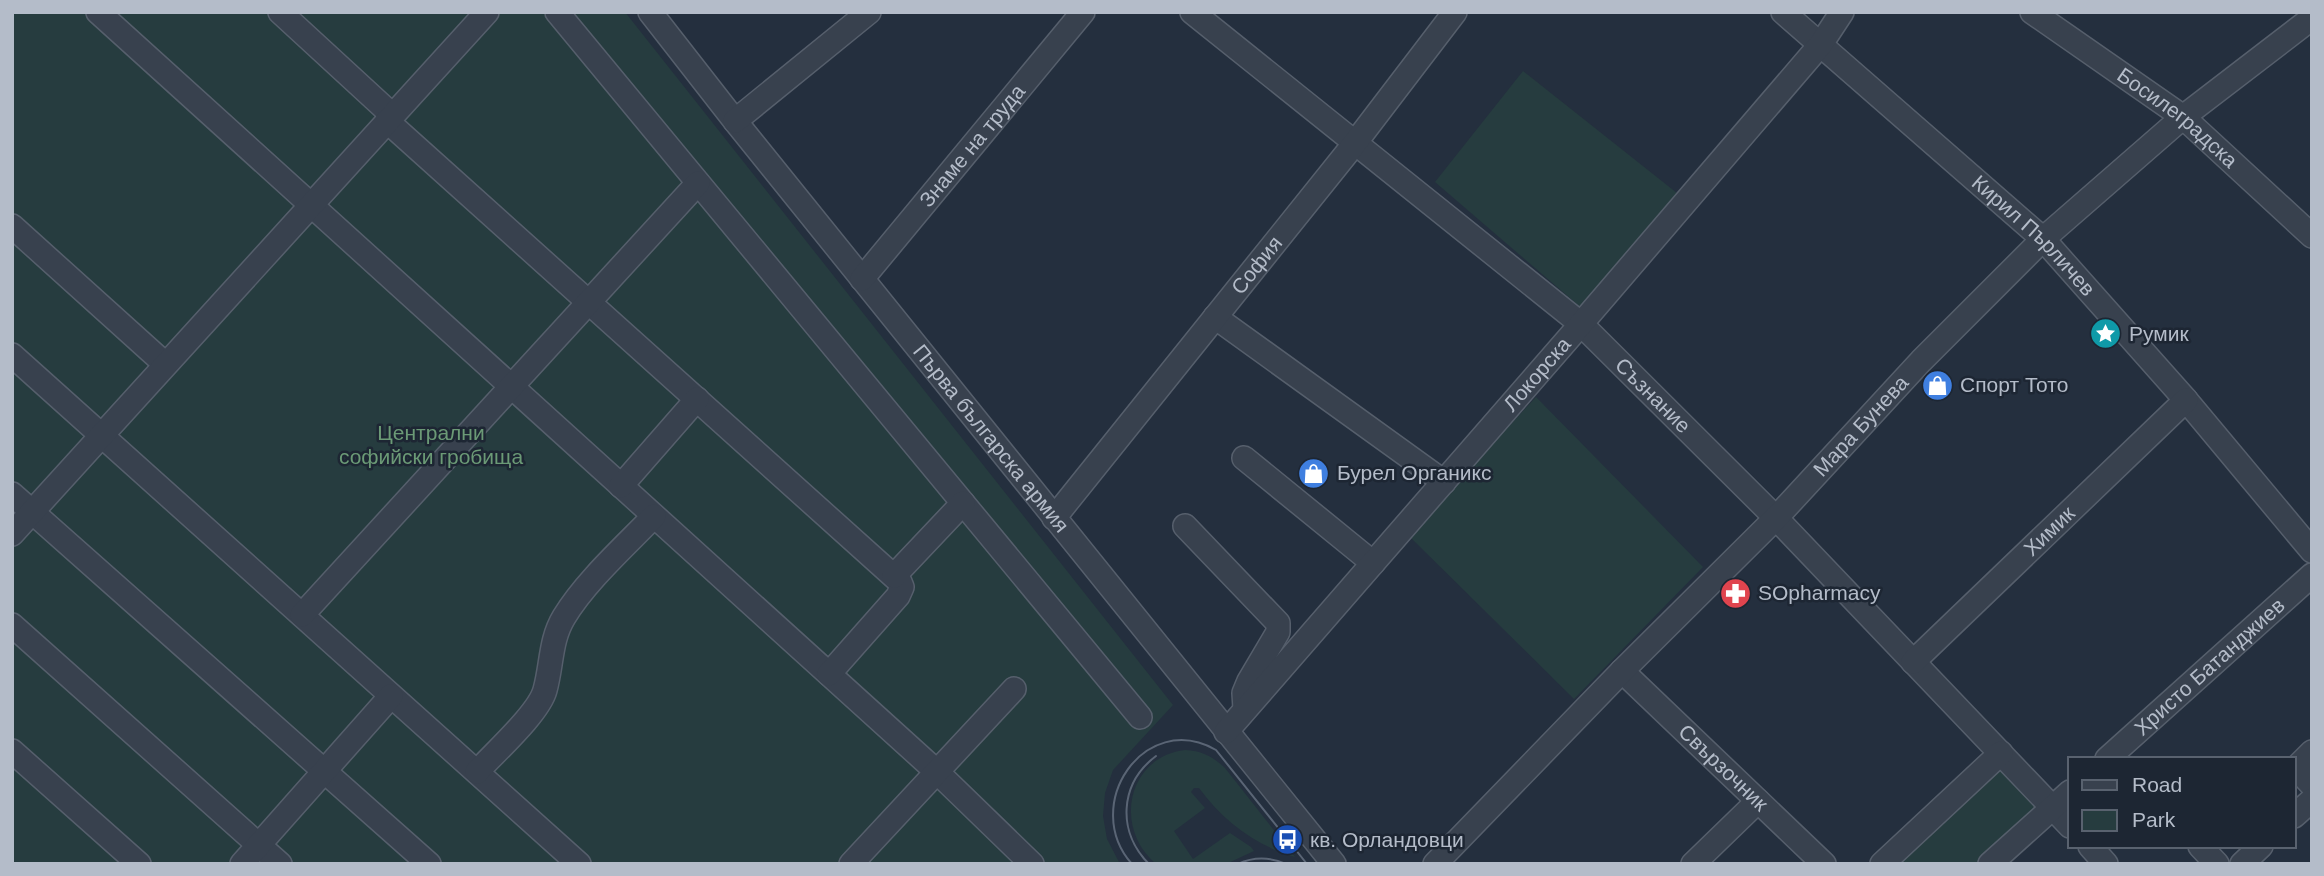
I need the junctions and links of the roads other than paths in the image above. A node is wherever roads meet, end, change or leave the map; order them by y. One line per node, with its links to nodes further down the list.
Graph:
1 (98, 12): 20 (street)
2 (280, 12): 16 (street)
3 (487, 12): 16 (street)
4 (557, 12): 19 (street)
5 (650, 12): 17 (street, Първа българска армия)
6 (869, 12): 17 (street)
7 (1083, 12): 24 (street, Знаме на труда)
8 (1192, 12): 18 (street, Съзнание)
9 (1455, 12): 18 (street, София)
10 (1783, 12): 14 (street, Кирил Пърличев)
11 (1842, 12): 14 (street, Локорска)
12 (2032, 12): 15 (street, Босилеградска)
13 (2312, 18): 15 (street, Мара Бунева)
14 (1821, 44): 23 (street, Кирил Пърличев); 27 (street, Локорска)
15 (2183, 117): 22 (street, Босилеградска); 23 (street, Мара Бунева)
16 (390, 118): 20 (street); 25 (street)
17 (735, 121): 24 (street, Първа българска армия)
18 (1355, 143): 26 (street, София); 27 (street, Съзнание)
19 (698, 183): 25 (street); 38 (street)
20 (310, 205): 29 (street); 30 (street)
21 (12, 226): 29 (street)
22 (2312, 236)
23 (2043, 239): 32 (street, Кирил Пърличев); 42 (street, Мара Бунева)
24 (862, 279): 41 (street, Първа българска армия)
25 (589, 302): 30 (street); 31 (street)
26 (1215, 317): 35 (street); 41 (street, София)
27 (1581, 324): 35 (street, Локорска); 42 (street, Съзнание)
28 (12, 355): 33 (street)
29 (165, 364): 33 (street)
30 (511, 387): 36 (street); 49 (street)
31 (697, 400): 36 (street); 48 (street)
32 (2186, 400): 45 (street, Кирил Пърличев); 51 (street, Химик)
33 (102, 434): 39 (street); 49 (street)
34 (1244, 458): 46 (street)
35 (1444, 482): 46 (street, Локорска)
36 (621, 486): 40 (street)
37 (12, 494): 39 (street)
38 (963, 503): 48 (street); 57 (street)
39 (32, 512): 44 (street); 63 (street)
40 (654, 516): 53 (street); 65 (street)
41 (1054, 518): 58 (street, Първа българска армия)
42 (1776, 518): 51 (street, Съзнание); 52 (street, Мара Бунева)
43 (1185, 526): 56 (street)
44 (12, 534)
45 (2312, 551)
46 (1373, 563): 56 (street, Локорска)
47 (2312, 575): 62 (street, Христо Батанджиев)
48 (894, 576): 53 (street)
49 (302, 615): 55 (street)
50 (12, 625): 73 (street)
51 (1913, 662): 61 (street, Съзнание)
52 (1622, 671): 69 (street, Свързочник); 85 (street, Мара Бунева)
53 (829, 674): 64 (street)
54 (1014, 689): 64 (street)
55 (391, 696): 63 (street); 65 (street)
56 (1245, 709): 58 (street, Локорска)
57 (1140, 717)
58 (1226, 732): 84 (street, Първа българска армия)
59 (12, 751): 77 (street)
60 (2312, 752): 66 (street)
61 (2001, 753): 70 (street, Съзнание); 88 (street)
62 (2111, 757)
63 (325, 771): 73 (street); 80 (street)
64 (936, 771): 82 (street); 83 (street)
65 (477, 772): 81 (street)
66 (2312, 785)
67 (2068, 794): 70 (street)
68 (2312, 800): 71 (street)
69 (1758, 801): 86 (street); 87 (street, Свързочник)
70 (2053, 808): 72 (street, Съзнание); 89 (street)
71 (2296, 814)
72 (2068, 824)
73 (259, 845): 78 (street); 79 (street)
74 (2092, 848): 90 (street)
75 (2202, 848): 91 (street)
76 (2259, 848): 92 (street)
77 (139, 864)
78 (242, 864)
79 (280, 864)
80 (429, 864)
81 (579, 864)
82 (851, 864)
83 (1032, 864)
84 (1334, 864)
85 (1435, 864)
86 (1693, 864)
87 (1824, 864)
88 (1882, 864)
89 (1990, 864)
90 (2106, 864)
91 (2217, 864)
92 (2242, 864)

